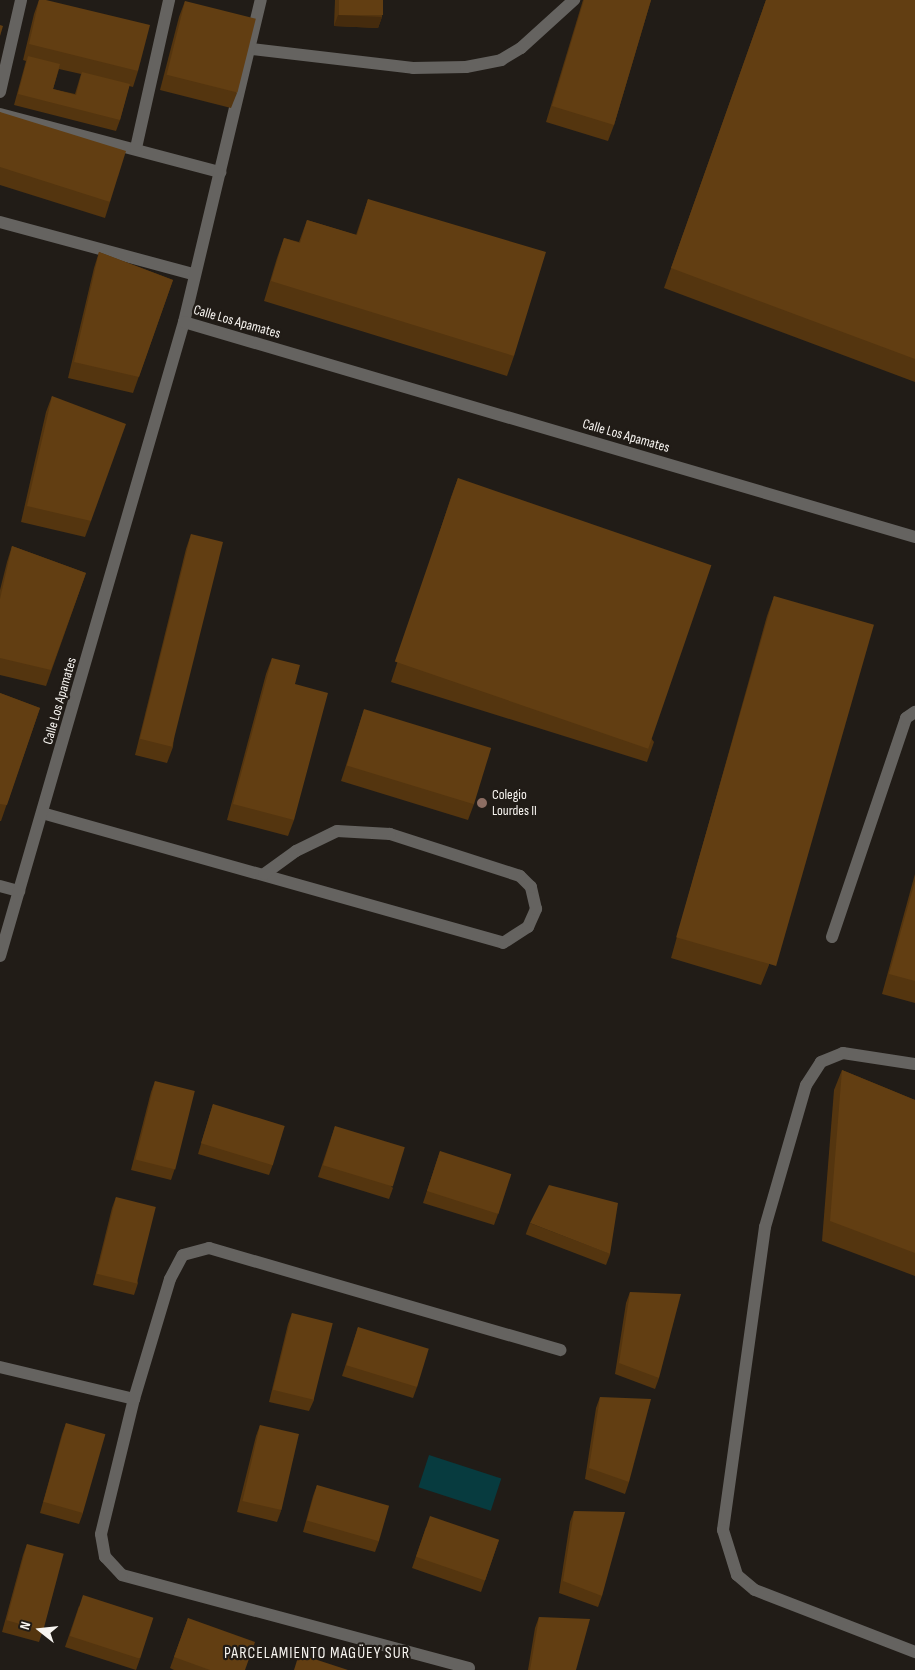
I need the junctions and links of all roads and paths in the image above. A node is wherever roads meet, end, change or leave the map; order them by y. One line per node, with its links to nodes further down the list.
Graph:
1 (21, 0): 6 (street)
2 (169, 0): 8 (street)
3 (261, 0): 5 (street)
4 (574, 0): 5 (street)
5 (252, 49): 9 (street)
6 (0, 92)
7 (0, 114): 8 (street)
8 (136, 148): 9 (street)
9 (220, 172): 11 (street)
10 (0, 222): 11 (street)
11 (193, 274): 12 (street)
12 (184, 322): 13 (street, Calle Los Apamates); 15 (street, Calle Los Apamates)
13 (915, 537)
14 (915, 712): 19 (street)
15 (42, 813): 16 (street); 18 (street, Calle Los Apamates)
16 (264, 874): 16 (street)
17 (0, 886): 18 (street)
18 (19, 891): 20 (street, Calle Los Apamates)
19 (832, 937)
20 (2, 942): 21 (street, Calle Los Apamates)
21 (0, 956)
22 (915, 1064): 26 (street)
23 (560, 1350): 25 (street)
24 (2, 1364): 25 (street)
25 (134, 1399): 27 (street)
26 (915, 1652)
27 (469, 1668)

